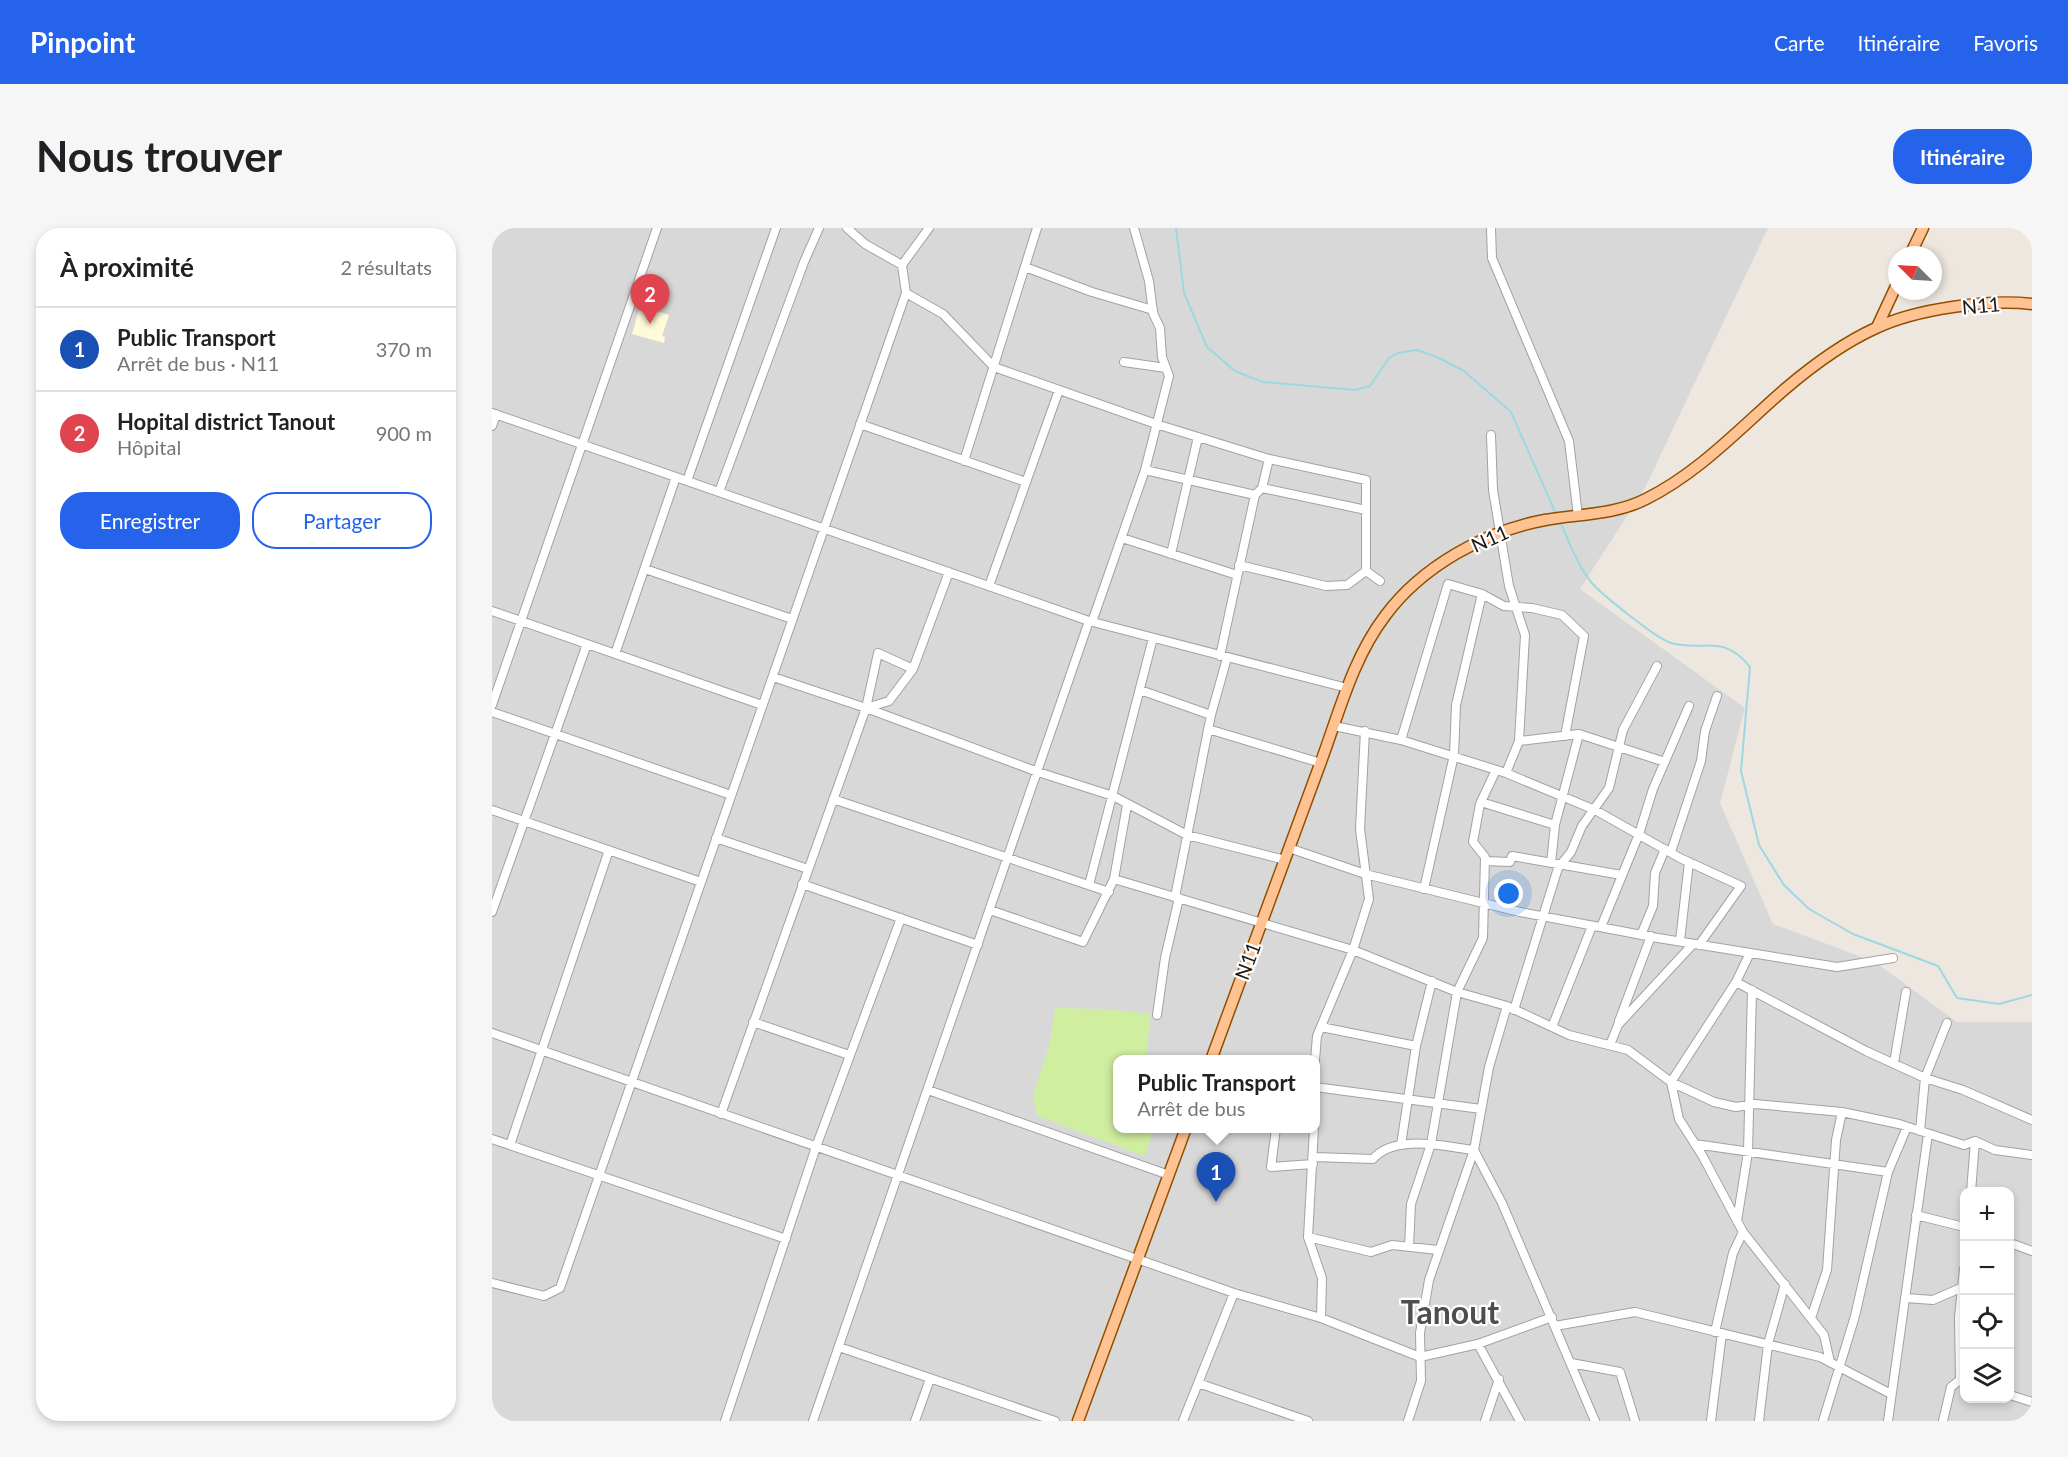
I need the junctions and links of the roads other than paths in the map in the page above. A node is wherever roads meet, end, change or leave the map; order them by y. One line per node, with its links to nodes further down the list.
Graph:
1 (657, 228): 28 (street)
2 (776, 228): 34 (street)
3 (819, 228): 37 (street)
4 (847, 228): 11 (street)
5 (929, 228): 11 (street)
6 (1037, 228): 12 (street)
7 (1134, 228): 16 (street)
8 (1491, 228): 40 (street)
9 (1923, 228): 10 (main road)
10 (1914, 246)
11 (902, 265): 13 (street)
12 (1025, 267): 16 (street); 19 (street)
13 (906, 293): 19 (street); 23 (street)
14 (1890, 300): 17 (main road)
15 (2032, 304): 17 (main road, N11)
16 (1153, 310): 20 (street)
17 (1877, 327): 40 (main road, N11)
18 (1124, 362): 20 (street)
19 (994, 367): 21 (street); 30 (street)
20 (1166, 368): 24 (street)
21 (1059, 390): 24 (street); 35 (street)
22 (494, 414): 25 (street); 28 (street)
23 (860, 424): 30 (street); 41 (street)
24 (1156, 424): 27 (street); 31 (street)
25 (492, 426)
26 (1491, 435): 42 (street)
27 (1198, 437): 29 (street); 33 (street)
28 (581, 444): 32 (street); 56 (street)
29 (1269, 459): 36 (street); 39 (street)
30 (964, 460): 35 (street)
31 (1145, 470): 33 (street); 43 (street)
32 (676, 477): 34 (street); 46 (street)
33 (1187, 479): 38 (street); 44 (street)
34 (687, 481): 37 (street)
35 (1026, 482): 51 (street)
36 (1262, 488): 38 (street); 39 (street)
37 (719, 492): 41 (street)
38 (1255, 495): 45 (street)
39 (1366, 510): 47 (street)
40 (1578, 516): 42 (main road, N11)
41 (823, 529): 48 (street); 55 (street)
42 (1500, 532): 53 (street); 65 (main road, N11)
43 (1122, 538): 44 (street); 57 (street)
44 (1171, 554): 49 (street)
45 (1239, 565): 47 (street); 49 (street)
46 (645, 569): 55 (street); 60 (street)
47 (1366, 571): 50 (street)
48 (949, 572): 51 (street); 63 (street)
49 (1237, 575): 61 (street)
50 (1380, 581)
51 (989, 586): 57 (street)
52 (1482, 594): 53 (street); 80 (street); 83 (street)
53 (1515, 605): 79 (street); 81 (street)
54 (492, 611): 56 (street)
55 (792, 619): 64 (street)
56 (522, 622): 59 (street); 68 (street)
57 (1090, 622): 58 (street); 87 (street)
58 (1153, 638): 61 (street); 66 (street)
59 (587, 644): 60 (street); 77 (street)
60 (615, 654): 69 (street)
61 (1223, 657): 65 (street); 73 (street)
62 (1657, 666): 82 (street)
63 (913, 669): 71 (street); 71 (street)
64 (773, 677): 69 (street); 71 (street)
65 (1347, 688): 74 (main road, N11)
66 (1140, 690): 73 (street); 90 (street)
67 (1717, 696): 104 (street)
68 (492, 705)
69 (762, 705): 89 (street)
70 (1689, 706): 84 (street)
71 (866, 708): 87 (street); 92 (street)
72 (492, 712): 77 (street)
73 (1211, 715): 75 (street)
74 (1334, 726): 76 (street); 85 (main road, N11)
75 (1208, 729): 85 (street); 100 (street)
76 (1365, 731): 80 (street); 112 (street)
77 (554, 733): 89 (street); 97 (street)
78 (1579, 734): 79 (street); 82 (street); 91 (street)
79 (1565, 736): 81 (street)
80 (1401, 740): 83 (street)
81 (1519, 741): 88 (street)
82 (1619, 747): 84 (street); 96 (street)
83 (1454, 755): 86 (street); 118 (street)
84 (1665, 762): 99 (street)
85 (1321, 763): 102 (main road, N11)
86 (1496, 770): 88 (street); 93 (street)
87 (1038, 772): 90 (street); 105 (street)
88 (1506, 773): 91 (street)
89 (731, 795): 101 (street)
90 (1113, 796): 94 (street); 117 (street)
91 (1563, 798): 96 (street); 98 (street)
92 (833, 799): 105 (street); 111 (street)
93 (1481, 802): 98 (street); 107 (street)
94 (1128, 805): 100 (street); 114 (street)
95 (492, 810): 97 (street)
96 (1595, 810): 99 (street); 110 (street)
97 (524, 821): 103 (street); 123 (street)
98 (1556, 825): 109 (street)
99 (1639, 834): 104 (street); 113 (street)
100 (1187, 835): 106 (street); 120 (street)
101 (716, 838): 111 (street); 115 (street)
102 (1289, 848): 106 (main road, N11); 112 (street)
103 (609, 850): 115 (street); 152 (street)
104 (1668, 851): 108 (street); 129 (street)
105 (1008, 858): 117 (street); 122 (street)
106 (1285, 860): 126 (main road, N11)
107 (1485, 861): 109 (street); 121 (street)
108 (1689, 862): 131 (street); 132 (street)
109 (1551, 863): 110 (street)
110 (1561, 864): 113 (street); 124 (street)
111 (808, 869): 116 (street)
112 (1365, 874): 118 (street); 134 (street)
113 (1622, 876): 128 (street)
114 (1114, 879): 119 (street); 120 (street)
115 (701, 882): 158 (street)
116 (802, 884): 125 (street); 144 (street)
117 (1089, 885): 119 (street)
118 (1424, 889): 121 (street)
119 (1109, 892): 122 (street)
120 (1177, 898): 126 (street); 143 (street)
121 (1486, 904): 124 (street); 140 (street)
122 (990, 910): 133 (street)
123 (492, 912)
124 (1544, 917): 127 (street); 142 (street)
125 (901, 918): 133 (street); 153 (street)
126 (1262, 924): 134 (street); 154 (main road, N11)
127 (1592, 926): 128 (street); 148 (street)
128 (1601, 927): 129 (street)
129 (1641, 935): 130 (street)
130 (1651, 936): 131 (street); 146 (street)
131 (1680, 941): 132 (street)
132 (1696, 944): 135 (street); 146 (street)
133 (978, 945): 161 (street)
134 (1353, 950): 137 (street); 147 (street)
135 (1750, 953): 136 (street); 138 (street)
136 (1893, 958)
137 (1432, 981): 140 (street); 151 (street)
138 (1736, 982): 139 (street); 159 (street)
139 (1752, 990): 156 (street); 164 (street)
140 (1457, 992): 142 (street); 163 (street)
141 (1906, 992): 156 (street)
142 (1510, 1008): 148 (street); 165 (street)
143 (1157, 1015)
144 (753, 1022): 153 (street); 167 (street)
145 (1947, 1023): 157 (street)
146 (1618, 1025): 150 (street)
147 (1321, 1027): 151 (street); 155 (street)
148 (1552, 1027): 150 (street)
149 (492, 1033): 152 (street)
150 (1610, 1045): 159 (street)
151 (1416, 1046): 162 (street)
152 (540, 1050): 158 (street); 178 (street)
153 (849, 1054): 180 (street)
154 (1213, 1055)
155 (1315, 1055)
156 (1894, 1064): 157 (street)
157 (1925, 1078): 168 (street); 170 (street)
158 (632, 1082): 167 (street); 188 (street)
159 (1671, 1082): 164 (street); 177 (street)
160 (1320, 1089): 162 (street)
161 (928, 1090): 187 (street); 189 (street)
162 (1406, 1099): 163 (street); 179 (street)
163 (1437, 1105): 165 (street); 176 (street)
164 (1748, 1105): 166 (street); 182 (street)
165 (1481, 1109): 181 (street)
166 (1842, 1112): 169 (street); 185 (street)
167 (721, 1114): 180 (street)
168 (2032, 1120)
169 (1907, 1127): 170 (street); 186 (street)
170 (1924, 1132): 175 (street); 191 (street)
171 (1184, 1133): 187 (main road)
172 (1275, 1133): 184 (street)
173 (1314, 1133): 184 (street)
174 (492, 1139): 178 (street)
175 (1975, 1141): 183 (street); 190 (street)
176 (1431, 1144): 179 (street); 181 (street); 198 (street)
177 (1695, 1144): 182 (street); 192 (street)
178 (510, 1145): 188 (street)
179 (1401, 1145): 184 (street)
180 (816, 1147): 189 (street); 196 (street)
181 (1474, 1150): 199 (street); 208 (street)
182 (1748, 1152): 185 (street); 192 (street)
183 (2032, 1155)
184 (1314, 1160): 195 (street)
185 (1835, 1164): 186 (street); 210 (street)
186 (1887, 1172): 220 (street)
187 (1169, 1175): 201 (main road)
188 (599, 1176): 196 (street); 202 (street)
189 (899, 1177): 201 (street); 215 (street)
190 (1971, 1187)
191 (1916, 1215): 193 (street); 207 (street)
192 (1737, 1221): 194 (street)
193 (1960, 1226)
194 (1743, 1232): 203 (street); 212 (street)
195 (1308, 1237): 198 (street); 209 (street)
196 (786, 1239): 228 (street)
197 (2014, 1244): 200 (street)
198 (1409, 1247): 199 (street)
199 (1438, 1250): 217 (street)
200 (2032, 1251)
201 (1138, 1257): 205 (street); 232 (main road)
202 (492, 1283)
203 (1785, 1284): 210 (street); 214 (street)
204 (1960, 1288): 207 (street)
205 (1234, 1293): 209 (street); 224 (street)
206 (1962, 1295): 216 (street)
207 (1906, 1298): 225 (street)
208 (1552, 1317): 211 (street); 213 (street)
209 (1321, 1318): 217 (street)
210 (1811, 1318): 218 (street)
211 (1555, 1326): 212 (street); 219 (street)
212 (1719, 1332): 214 (street); 240 (street)
213 (1478, 1344): 217 (street); 222 (street)
214 (1768, 1344): 218 (street); 241 (street)
215 (839, 1347): 221 (street); 229 (street)
216 (1961, 1349)
217 (1420, 1357): 235 (street)
218 (1830, 1362): 220 (street)
219 (1571, 1363): 238 (street); 239 (street)
220 (1840, 1368): 225 (street); 242 (street)
221 (930, 1379): 230 (street); 231 (street)
222 (1499, 1379): 236 (street); 237 (street)
223 (1960, 1381): 244 (street)
224 (1198, 1383): 233 (street); 234 (street)
225 (1891, 1394): 243 (street)
226 (2014, 1396): 227 (street)
227 (2032, 1402)
228 (725, 1421)
229 (813, 1421)
230 (915, 1421)
231 (1055, 1421)
232 (1078, 1421)
233 (1183, 1421)
234 (1308, 1421)
235 (1408, 1421)
236 (1485, 1421)
237 (1520, 1421)
238 (1594, 1421)
239 (1635, 1421)
240 (1711, 1421)
241 (1759, 1421)
242 (1823, 1421)
243 (1888, 1421)
244 (1943, 1421)

